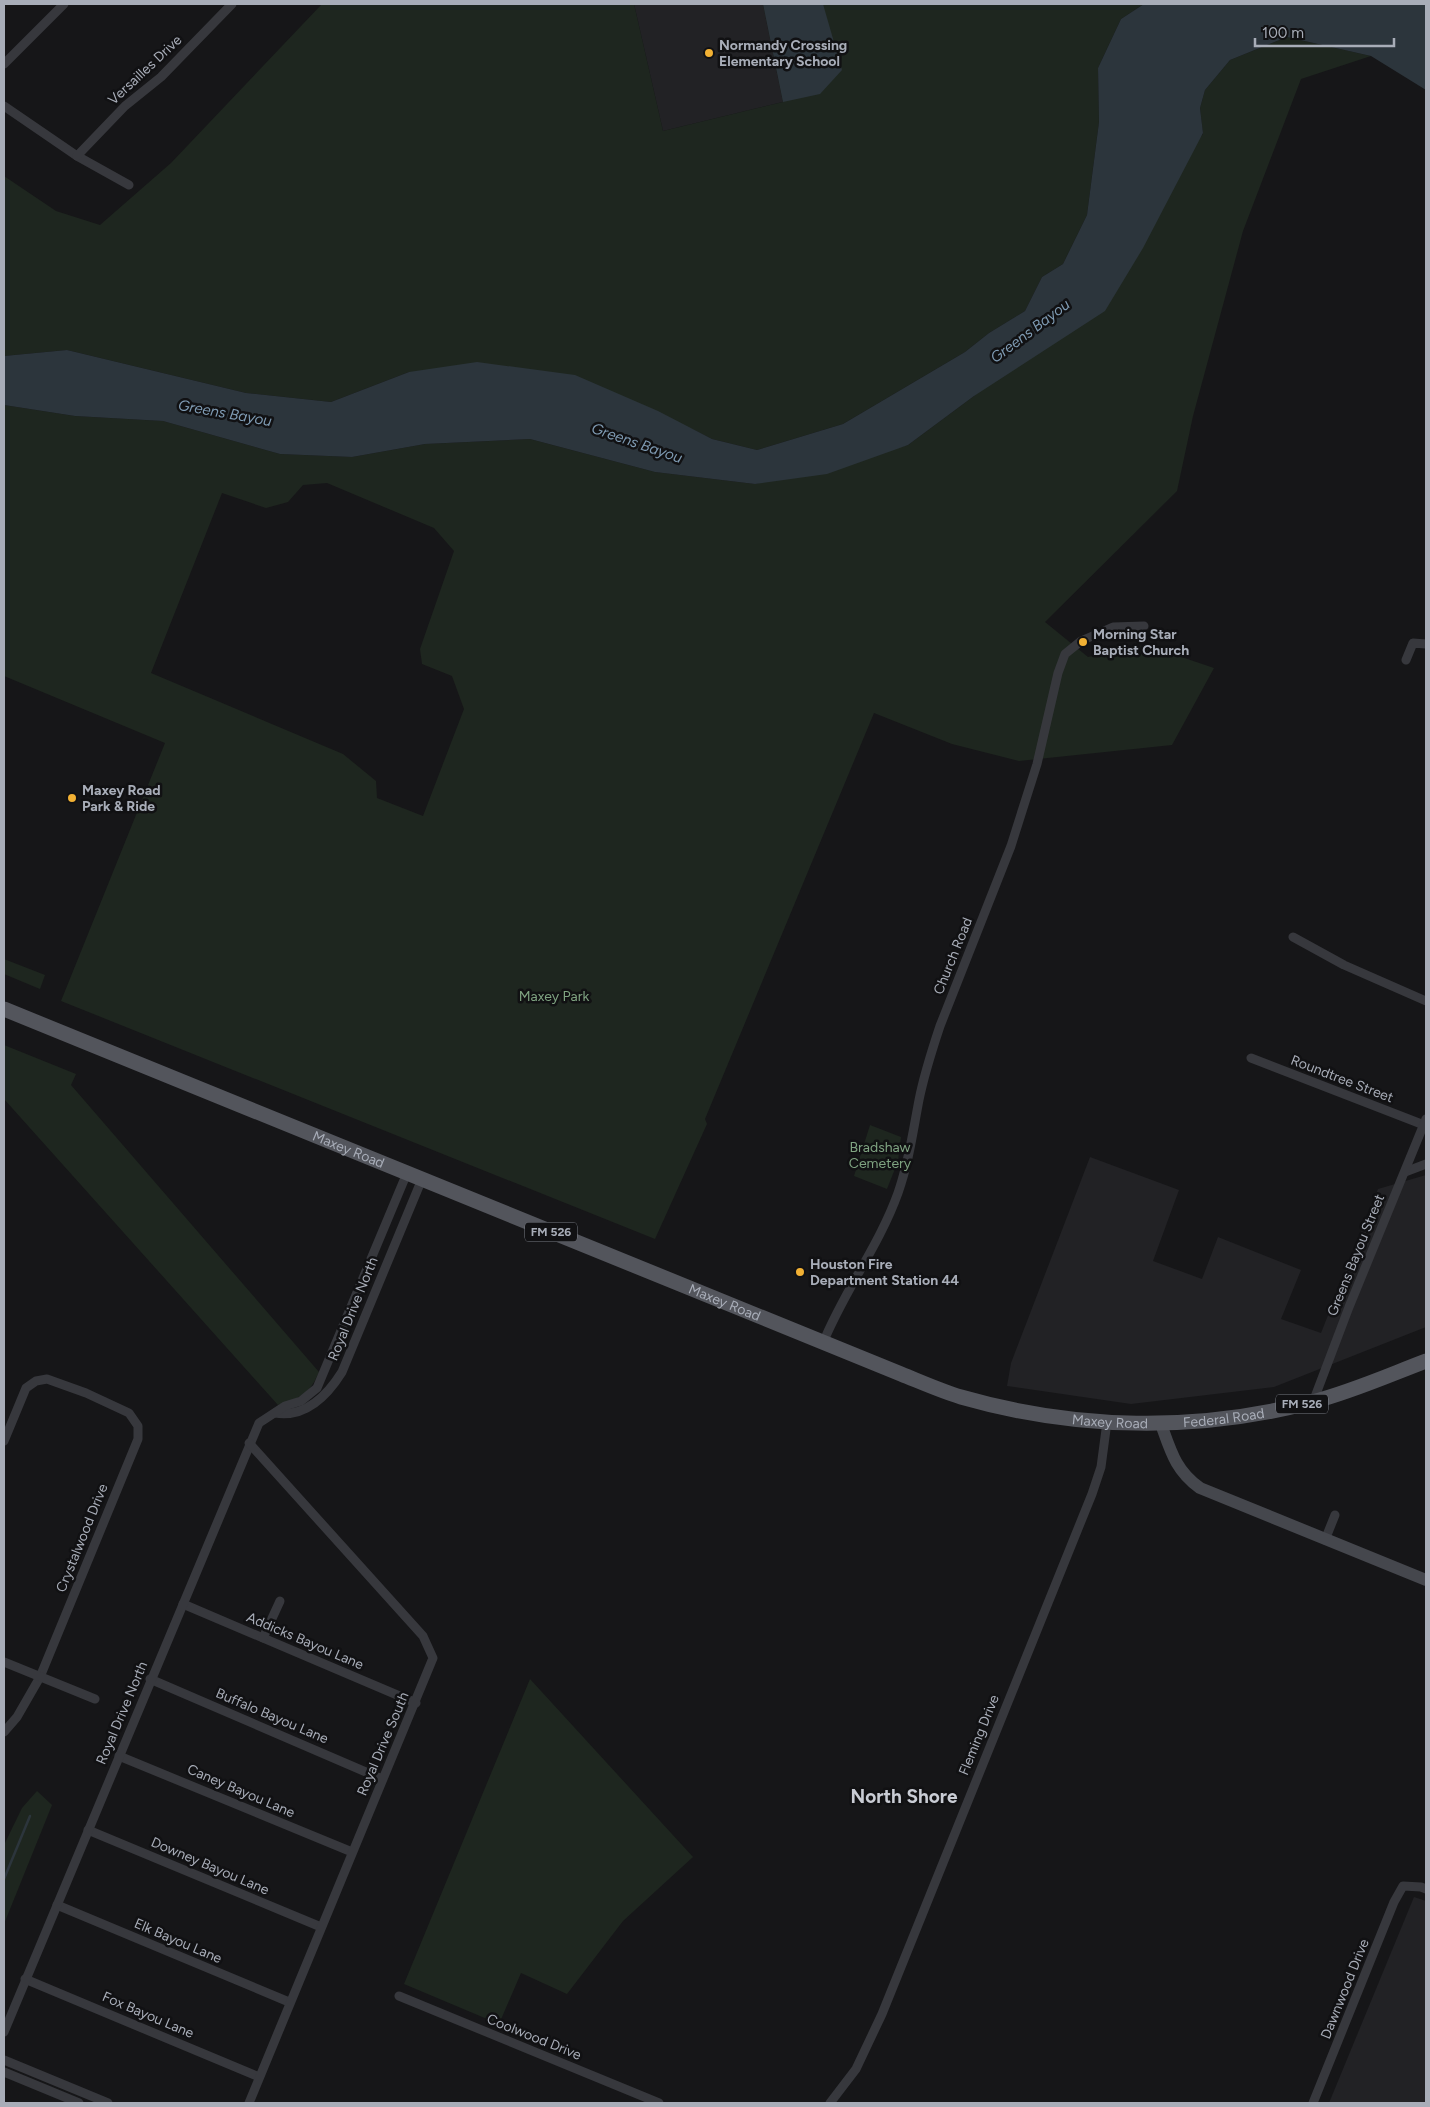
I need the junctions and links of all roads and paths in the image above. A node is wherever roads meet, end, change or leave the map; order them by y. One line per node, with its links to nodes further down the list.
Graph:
1 (64, 4): 3 (street)
2 (232, 4): 5 (street, Versailles Drive)
3 (4, 64)
4 (4, 106): 5 (street)
5 (77, 156): 6 (street)
6 (129, 185)
7 (1144, 626): 21 (street, Church Road)
8 (1426, 644): 9 (street)
9 (1406, 660)
10 (1293, 937): 11 (street)
11 (1426, 1001)
12 (4, 1009): 17 (main road, Maxey Road / FM 526)
13 (1250, 1058): 14 (street, Roundtree Street)
14 (1425, 1122): 16 (street, Greens Bayou Street)
15 (1426, 1164): 16 (street)
16 (1404, 1172): 23 (street, Greens Bayou Street)
17 (407, 1173): 18 (main road, Maxey Road / FM 526); 19 (street, Royal Drive North)
18 (422, 1179): 20 (street, Royal Drive North); 21 (main road, Maxey Road / FM 526)
19 (365, 1275): 20 (street); 24 (street, Royal Drive North)
20 (380, 1281): 24 (street, Royal Drive North)
21 (823, 1343): 25 (main road, Maxey Road / FM 526)
22 (1426, 1360): 23 (main road, Federal Road / FM 526)
23 (1313, 1402): 26 (main road, Federal Road / FM 526)
24 (275, 1413): 28 (street, Royal Drive North)
25 (1107, 1422): 26 (main road, Maxey Road / FM 526); 59 (street, Fleming Drive)
26 (1161, 1424): 30 (street, Maxey Road)
27 (4, 1440): 36 (street, Crystalwood Drive)
28 (250, 1443): 33 (street, Royal Drive North); 39 (street, Royal Drive South)
29 (1335, 1515): 30 (street)
30 (1325, 1540): 31 (street, Maxey Road)
31 (1426, 1580)
32 (280, 1601): 34 (street)
33 (183, 1604): 34 (street, Addicks Bayou Lane); 37 (street, Royal Drive North)
34 (263, 1638): 39 (street, Addicks Bayou Lane)
35 (4, 1662): 36 (street)
36 (40, 1677): 38 (street); 40 (street, Crystalwood Drive)
37 (150, 1679): 41 (street, Royal Drive North); 42 (street, Buffalo Bayou Lane)
38 (94, 1699)
39 (416, 1703): 42 (street, Royal Drive South)
40 (4, 1732)
41 (119, 1756): 43 (street, Royal Drive North); 44 (street, Caney Bayou Lane)
42 (382, 1779): 44 (street, Royal Drive South)
43 (88, 1830): 46 (street, Royal Drive North); 47 (street, Downey Bayou Lane)
44 (352, 1852): 47 (street, Royal Drive South)
45 (1426, 1889): 60 (street, Dawnwood Drive)
46 (56, 1905): 48 (street, Royal Drive North); 50 (street, Elk Bayou Lane)
47 (321, 1927): 50 (street, Royal Drive South)
48 (25, 1980): 51 (street, Royal Drive North); 54 (street, Fox Bayou Lane)
49 (399, 1996): 58 (street, Coolwood Drive)
50 (289, 2002): 54 (street, Royal Drive South)
51 (4, 2032)
52 (4, 2060): 56 (street)
53 (4, 2072): 55 (street)
54 (259, 2077): 57 (street, Royal Drive South)
55 (79, 2103)
56 (108, 2103)
57 (248, 2103)
58 (659, 2103)
59 (830, 2103)
60 (1313, 2103)

